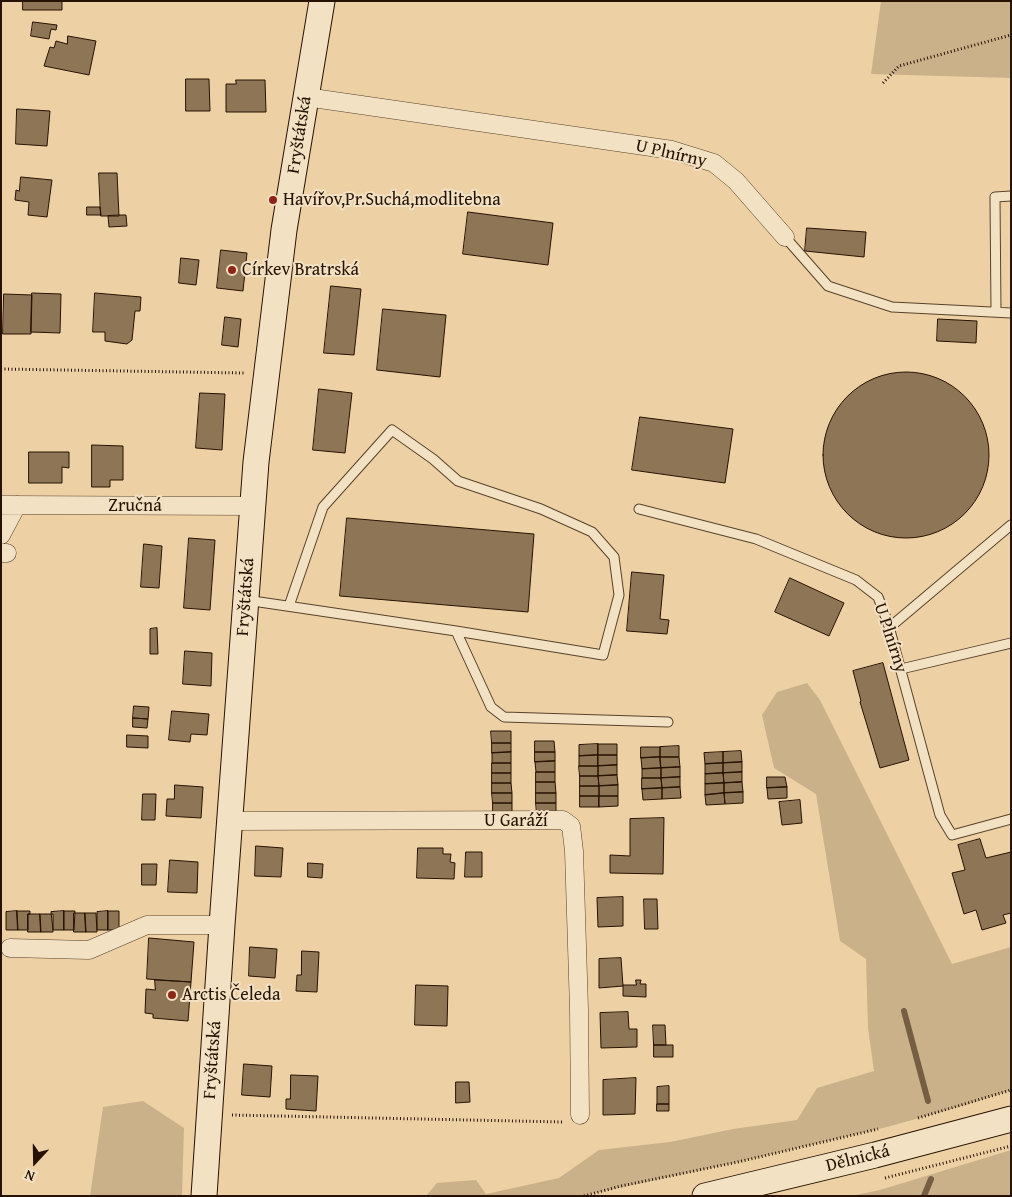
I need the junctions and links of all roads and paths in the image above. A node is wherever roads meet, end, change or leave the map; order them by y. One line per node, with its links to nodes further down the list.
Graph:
1 (322, 1): 4 (street, Fryštátská)
2 (1011, 36): 3 (path)
3 (883, 83)
4 (306, 97): 6 (street, U Plnírny); 10 (street, Fryštátská)
5 (1011, 196): 7 (lane)
6 (785, 237): 7 (lane, U Plnírny)
7 (996, 312): 8 (lane, U Plnírny)
8 (1011, 313)
9 (1, 369): 10 (path)
10 (267, 373): 12 (street, Fryštátská)
11 (9, 505): 12 (street, Zručná); 15 (street, Zručná)
12 (253, 506): 16 (street, Fryštátská)
13 (639, 509): 18 (lane, U Plnírny)
14 (1011, 525): 18 (lane)
15 (1, 535)
16 (246, 600): 17 (lane); 24 (street, Fryštátská)
17 (289, 606): 19 (lane); 19 (lane)
18 (890, 627): 21 (lane, U Plnírny)
19 (456, 631): 22 (lane)
20 (1011, 643): 21 (lane)
21 (901, 669): 23 (lane, U Plnírny)
22 (668, 722)
23 (1011, 819)
24 (230, 821): 25 (street, Fryštátská); 29 (street, U Garáží)
25 (222, 925): 26 (street); 28 (street, Fryštátská)
26 (10, 948)
27 (1011, 1090): 30 (path)
28 (209, 1114): 29 (path); 35 (street, Fryštátská)
29 (580, 1115)
30 (913, 1119)
31 (1011, 1119): 37 (street, Dělnická)
32 (887, 1127): 36 (path)
33 (1011, 1146): 34 (path)
34 (892, 1176)
35 (204, 1196)
36 (584, 1196)
37 (706, 1196)

